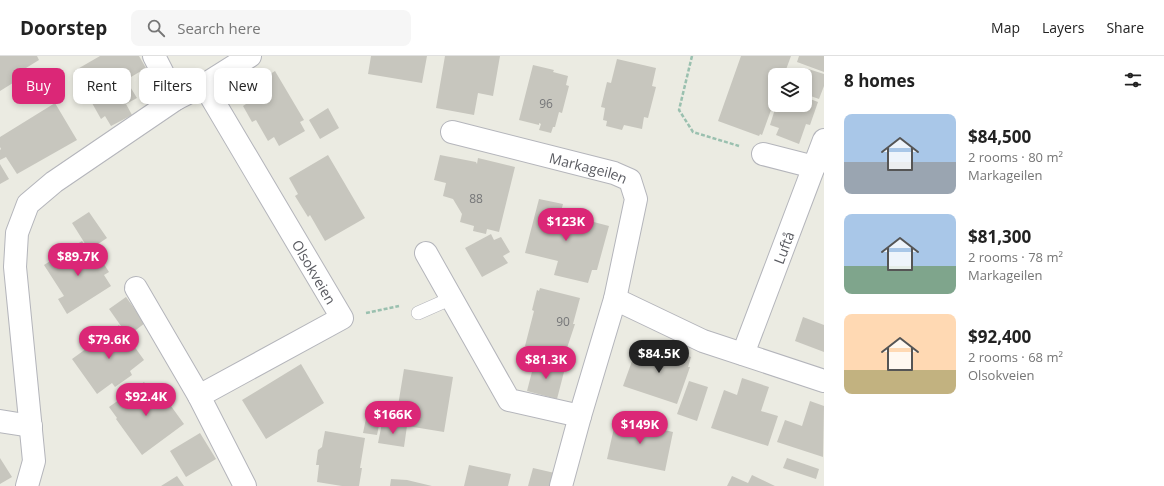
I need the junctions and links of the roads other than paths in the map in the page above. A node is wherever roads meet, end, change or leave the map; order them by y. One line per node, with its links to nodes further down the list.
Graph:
1 (154, 56): 3 (street)
2 (250, 56): 4 (street)
3 (160, 68)
4 (206, 84)
5 (206, 88): 18 (street, Olsokveien)
6 (169, 104): 21 (street)
7 (452, 132): 14 (street, Markageilen)
8 (824, 140): 10 (street, Luftå)
9 (763, 154): 10 (street)
10 (814, 167): 16 (street, Luftå)
11 (426, 253): 13 (street)
12 (136, 288): 18 (street)
13 (452, 298): 15 (lane); 19 (street)
14 (615, 299): 16 (street); 19 (street, Markageilen)
15 (418, 313)
16 (743, 354): 17 (street)
17 (824, 381)
18 (198, 396): 23 (street)
19 (580, 416): 24 (street, Markageilen)
20 (0, 421): 21 (street)
21 (31, 426): 22 (street)
22 (26, 486)
23 (244, 486)
24 (562, 486)

